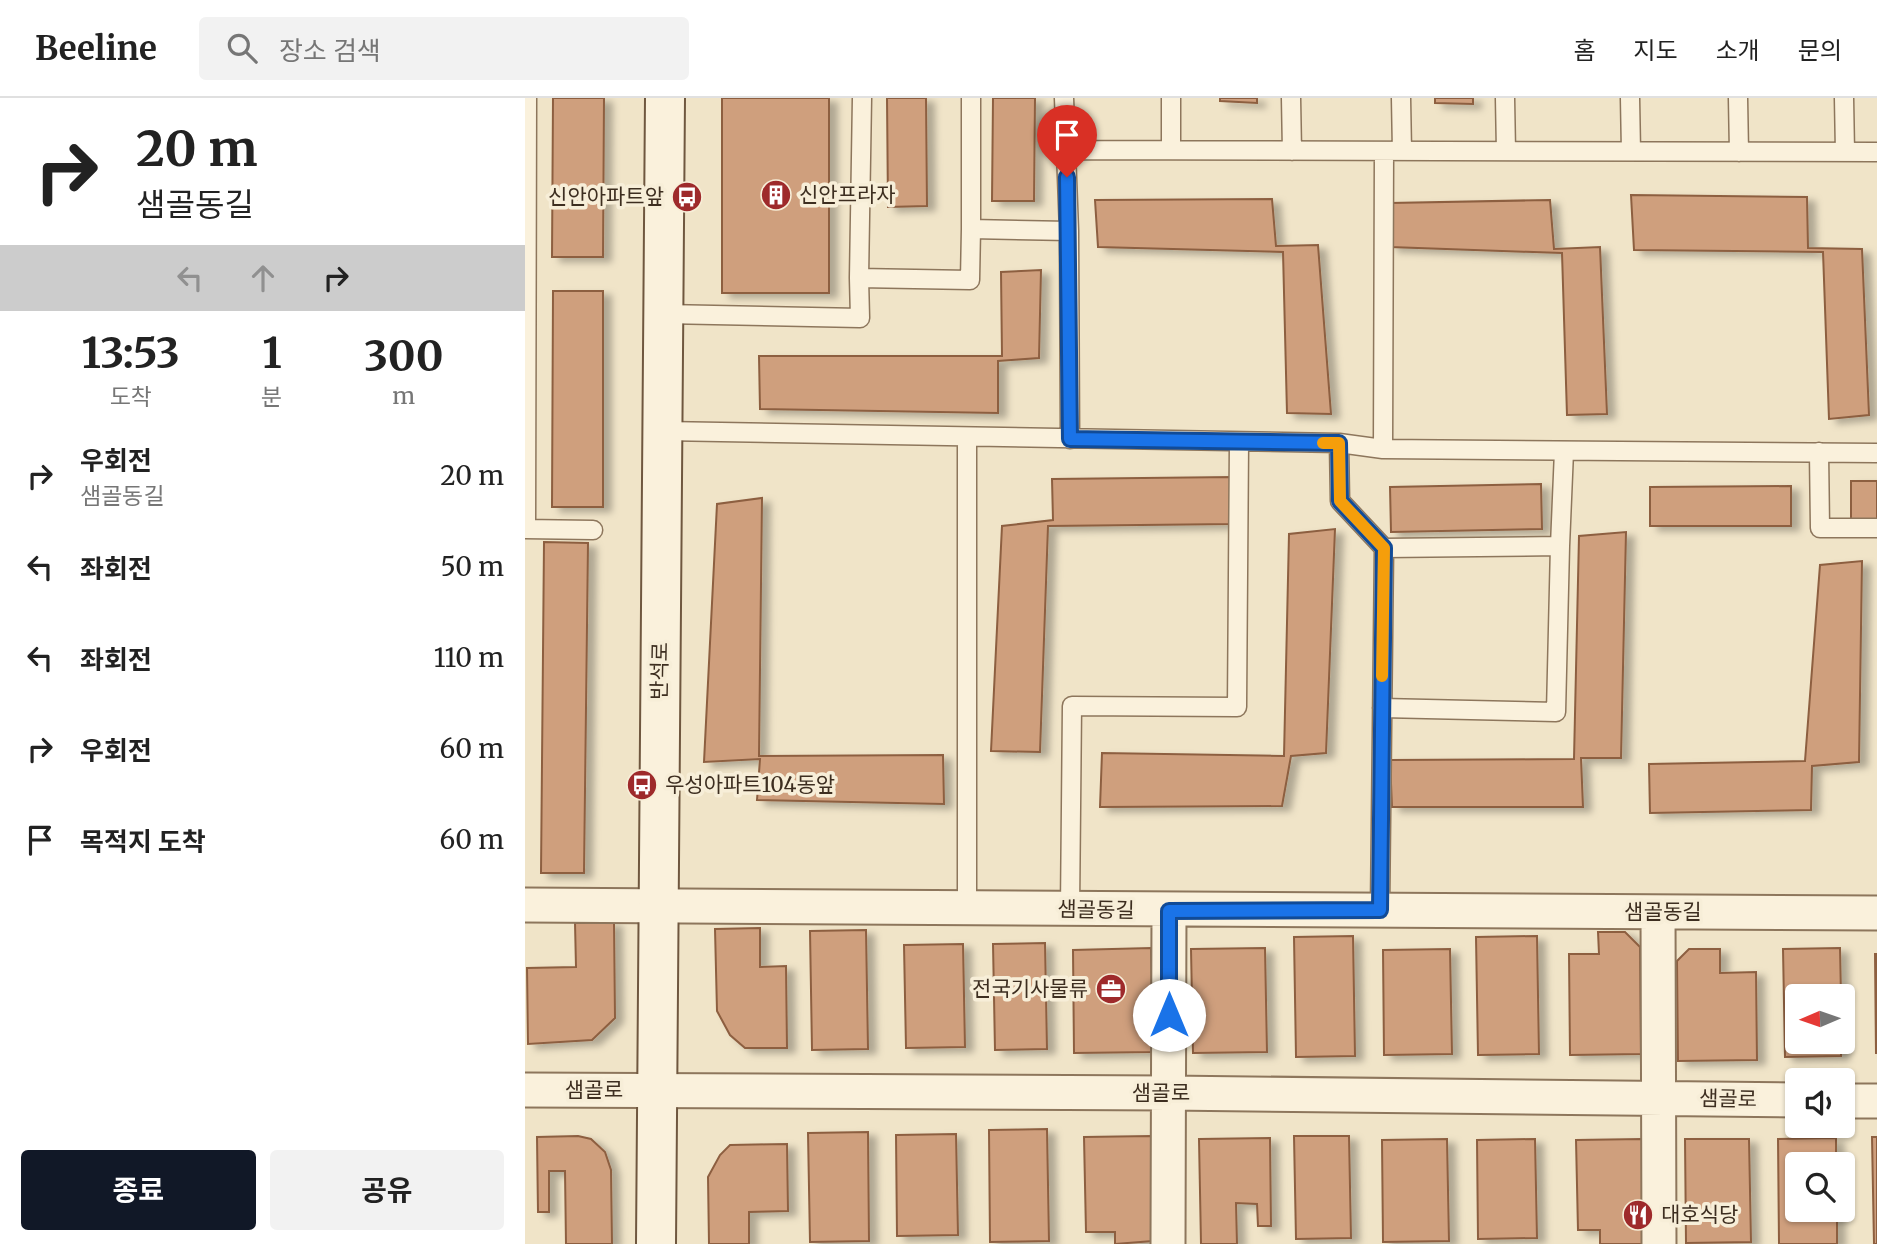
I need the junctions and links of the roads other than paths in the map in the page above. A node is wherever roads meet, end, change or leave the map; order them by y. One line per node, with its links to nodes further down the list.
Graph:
1 (527, 98): 36 (lane)
2 (665, 98): 25 (street, 반석로)
3 (862, 98): 24 (lane)
4 (971, 98): 22 (lane)
5 (1065, 98): 13 (lane)
6 (1171, 98): 14 (lane)
7 (1291, 98): 15 (lane)
8 (1401, 98): 16 (lane)
9 (1506, 98): 17 (lane)
10 (1630, 98): 18 (lane)
11 (1738, 98): 19 (lane)
12 (1844, 98): 20 (lane)
13 (1066, 150): 14 (lane); 23 (lane)
14 (1171, 150): 15 (lane)
15 (1291, 151): 16 (lane)
16 (1393, 151): 17 (lane); 31 (lane)
17 (1506, 151): 18 (lane)
18 (1630, 151): 19 (lane)
19 (1739, 152): 20 (lane)
20 (1845, 152): 21 (lane)
21 (1877, 152)
22 (971, 229): 23 (lane); 24 (lane)
23 (1069, 231): 28 (lane)
24 (859, 278): 25 (lane)
25 (664, 314): 26 (street, 반석로)
26 (663, 431): 27 (lane); 42 (street, 반석로)
27 (967, 437): 28 (lane); 43 (lane)
28 (1070, 439): 29 (lane)
29 (1239, 442): 30 (lane); 44 (lane)
30 (1339, 443): 31 (lane); 39 (lane)
31 (1383, 449): 32 (lane)
32 (1564, 452): 33 (lane); 38 (lane)
33 (1819, 452): 34 (lane); 35 (lane)
34 (1877, 453)
35 (1877, 528)
36 (526, 529): 37 (lane)
37 (593, 530)
38 (1560, 546): 39 (lane); 40 (lane)
39 (1384, 548): 40 (lane)
40 (1382, 708): 45 (lane)
41 (525, 905): 42 (street, 샘골동길)
42 (656, 906): 43 (street, 샘골동길); 50 (street, 반석로)
43 (967, 908): 44 (street, 샘골동길)
44 (1070, 909): 46 (street, 샘골동길)
45 (1380, 910): 46 (street, 샘골동길); 47 (street, 샘골동길)
46 (1169, 911): 51 (street)
47 (1658, 912): 48 (street, 샘골동길); 52 (street)
48 (1877, 913)
49 (525, 1090): 50 (street, 샘골로)
50 (655, 1091): 51 (street, 샘골로); 56 (street, 반석로)
51 (1169, 1093): 52 (street, 샘골로); 57 (street)
52 (1660, 1098): 53 (street, 샘골로); 58 (street)
53 (1785, 1100)
54 (1855, 1101): 55 (street)
55 (1877, 1101)
56 (656, 1244)
57 (1168, 1244)
58 (1659, 1244)

